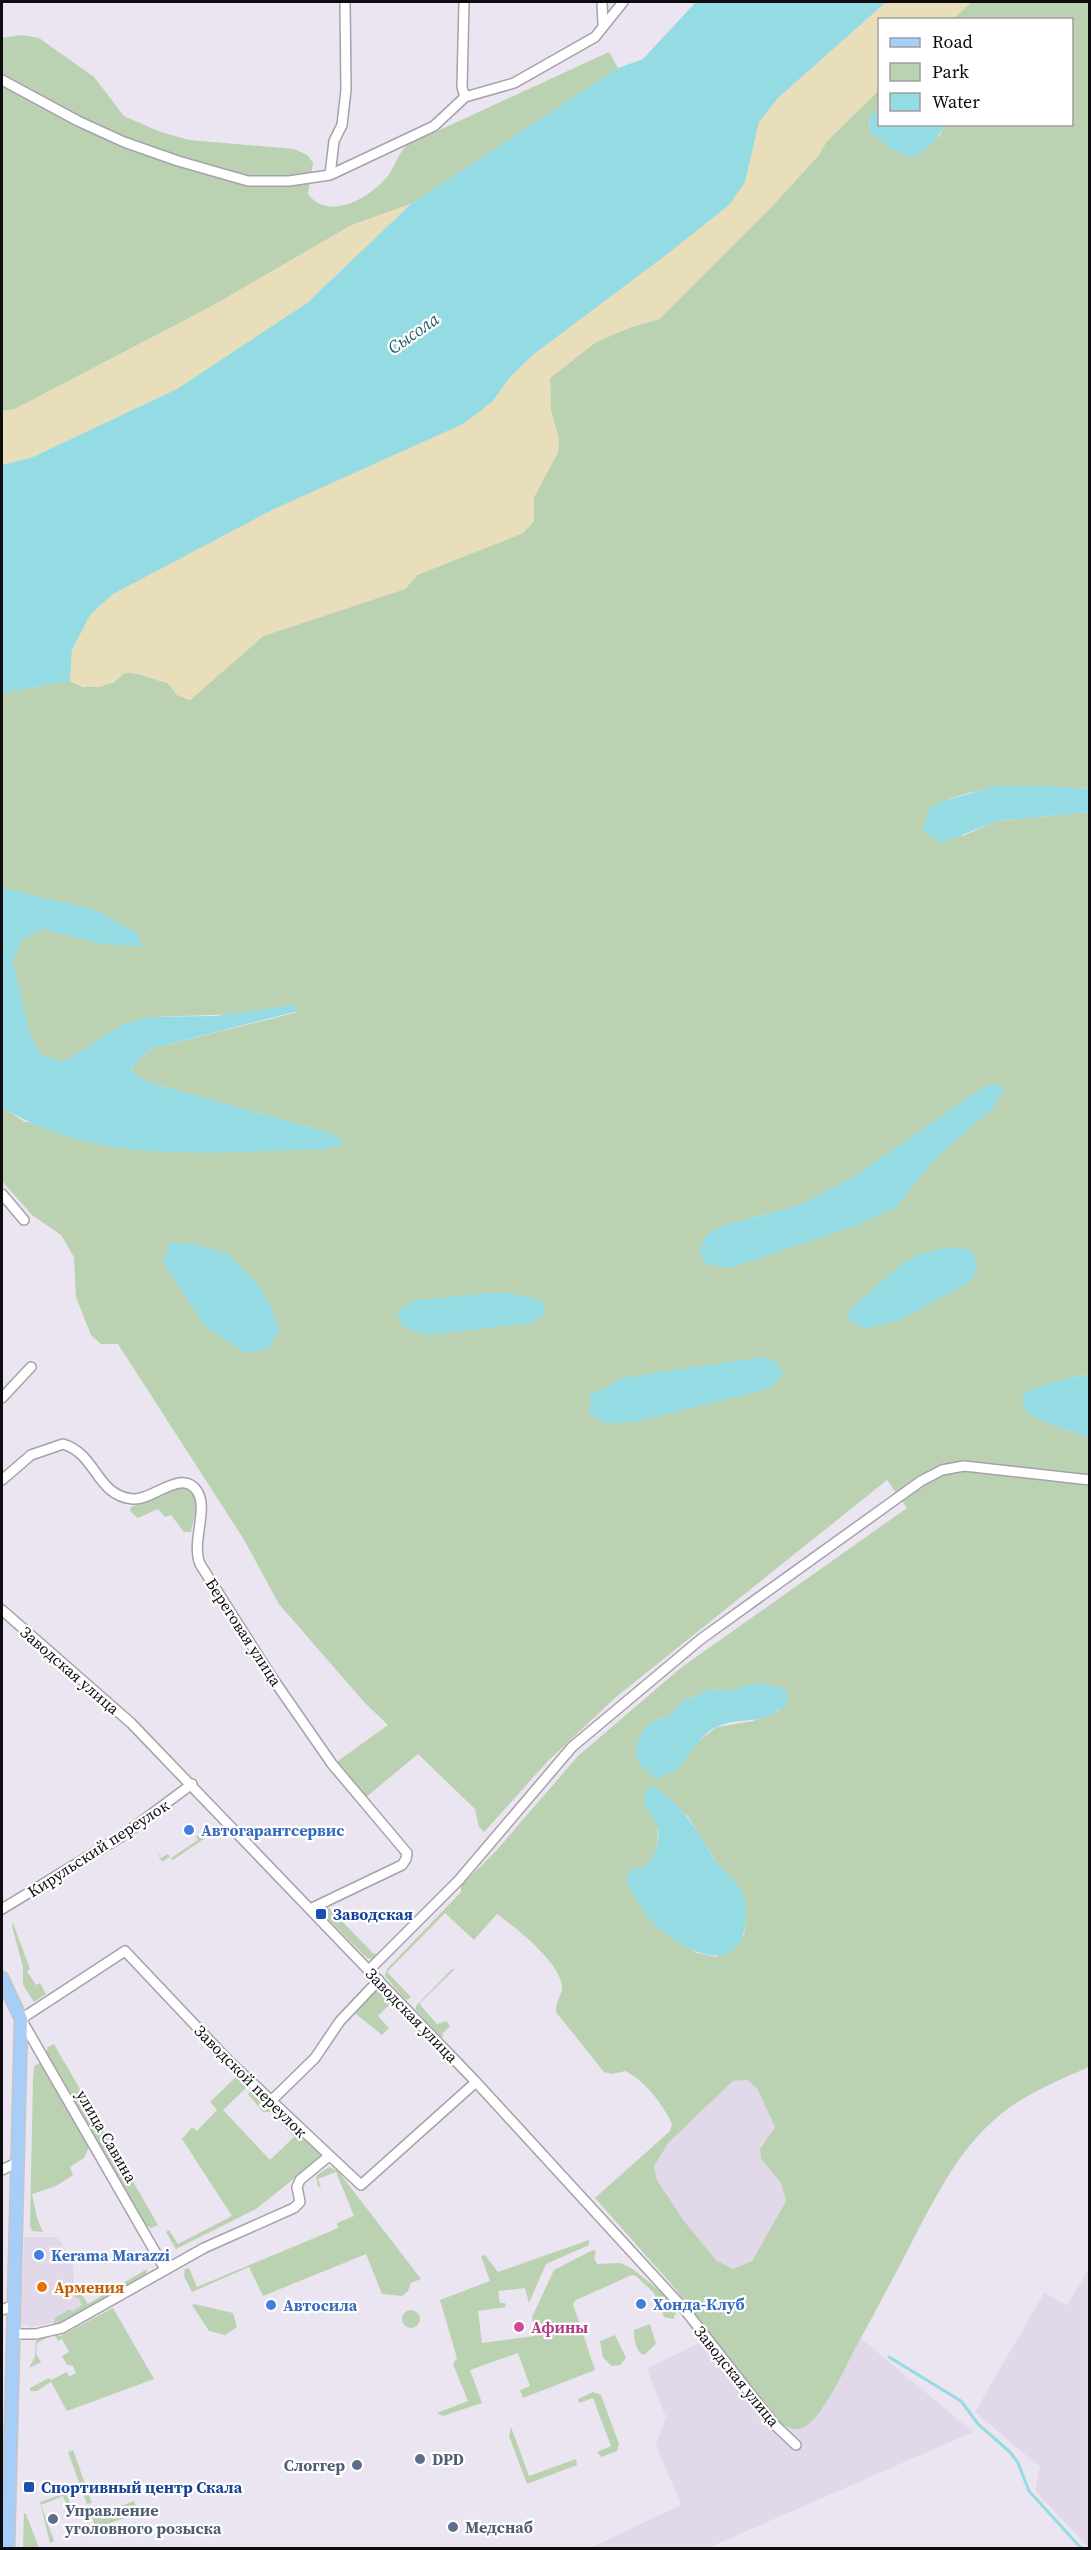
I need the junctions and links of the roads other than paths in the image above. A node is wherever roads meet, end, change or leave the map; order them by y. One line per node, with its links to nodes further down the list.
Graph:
1 (345, 2): 8 (street)
2 (464, 2): 7 (street)
3 (602, 2): 5 (street)
4 (623, 2): 5 (street)
5 (603, 24): 7 (street)
6 (2, 80): 8 (street)
7 (465, 97): 8 (street)
8 (330, 175)
9 (2, 1194): 10 (street)
10 (24, 1220)
11 (31, 1367): 12 (street)
12 (2, 1398)
13 (1089, 1479): 19 (street)
14 (2, 1480): 18 (street, Береговая улица)
15 (2, 1610): 16 (street, Заводская улица)
16 (192, 1784): 17 (street, Кирульский переулок); 18 (street, Заводская улица)
17 (2, 1909)
18 (310, 1909): 19 (street, Заводская улица)
19 (369, 1970): 21 (street, Заводская улица)
20 (2, 1978): 22 (main road, улица Савина)
21 (379, 1980): 23 (street, Заводская улица); 24 (street)
22 (21, 2019): 24 (street, Заводской переулок); 26 (main road, улица Савина); 28 (street, улица Савина)
23 (476, 2082): 25 (street, Заводской переулок); 32 (street, Заводская улица)
24 (270, 2102): 25 (street, Заводской переулок)
25 (329, 2156): 28 (street)
26 (18, 2162): 27 (street); 29 (main road, улица Савина)
27 (2, 2170)
28 (165, 2269): 31 (street)
29 (14, 2305): 30 (street); 31 (main road, улица Савина)
30 (2, 2310)
31 (14, 2334): 33 (main road, улица Савина)
32 (796, 2445)
33 (8, 2548)

